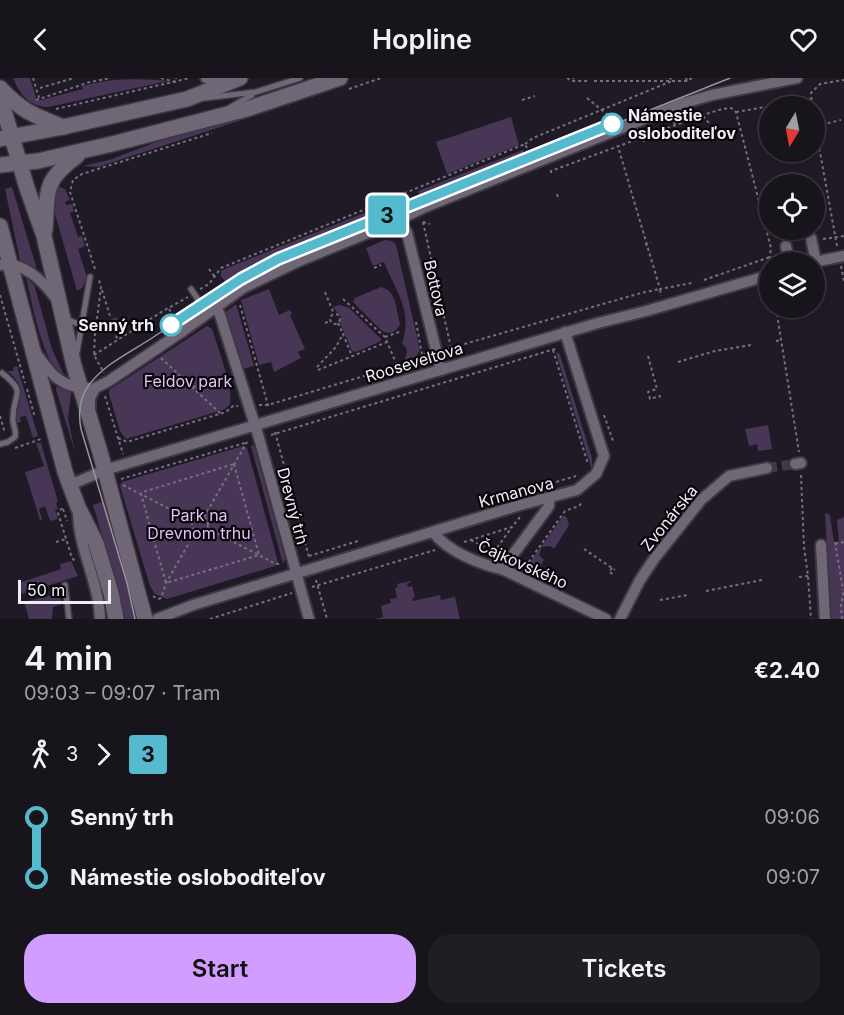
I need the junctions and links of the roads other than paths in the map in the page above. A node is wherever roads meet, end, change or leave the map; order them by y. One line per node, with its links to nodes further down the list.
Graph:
1 (206, 78): 6 (street)
2 (240, 78): 6 (street)
3 (300, 78): 8 (lane)
4 (340, 78): 11 (street)
5 (797, 78): 15 (street)
6 (224, 84): 10 (street)
7 (0, 88): 12 (street)
8 (256, 92): 10 (lane); 11 (lane)
9 (0, 97): 13 (street)
10 (187, 99): 12 (street)
11 (209, 118): 14 (street)
12 (63, 127): 13 (street)
13 (6, 152): 14 (street); 17 (street)
14 (82, 152): 17 (street)
15 (392, 223): 29 (street); 35 (street, Bottova)
16 (0, 226): 24 (street)
17 (44, 236): 28 (street)
18 (812, 240): 21 (street)
19 (786, 248): 20 (street)
20 (787, 252)
21 (814, 252)
22 (841, 256): 23 (street)
23 (825, 260)
24 (4, 265): 28 (street); 33 (street)
25 (90, 277): 31 (lane)
26 (759, 278): 32 (street, Rooseveltova)
27 (191, 289): 29 (lane)
28 (60, 308): 31 (lane); 34 (street)
29 (211, 309): 38 (street); 40 (street, Drevný trh)
30 (115, 322): 31 (lane)
31 (82, 325): 34 (lane)
32 (565, 332): 35 (street, Rooseveltova); 45 (street, Krmanova)
33 (31, 347): 37 (street); 44 (street)
34 (74, 366): 37 (street)
35 (441, 370): 40 (street, Rooseveltova)
36 (2, 372): 41 (lane)
37 (81, 388): 38 (street); 39 (street)
38 (102, 388): 39 (street)
39 (90, 417): 43 (street)
40 (254, 425): 43 (street, Rooseveltova); 50 (street, Drevný trh)
41 (0, 444)
42 (767, 468): 59 (street, Zvonárska)
43 (105, 470): 44 (street, Rooseveltova); 55 (street)
44 (70, 485): 46 (street)
45 (549, 498): 47 (street, Krmanova); 49 (street)
46 (70, 507): 53 (street); 54 (street)
47 (432, 532): 49 (street, Čajkovského); 50 (street, Krmanova)
48 (821, 545): 60 (street)
49 (504, 570): 58 (street, Čajkovského)
50 (296, 574): 56 (street); 57 (street, Drevný trh)
51 (65, 585): 52 (lane)
52 (69, 619)
53 (100, 619)
54 (116, 619)
55 (146, 619)
56 (157, 619)
57 (309, 619)
58 (606, 619)
59 (620, 619)
60 (825, 619)

